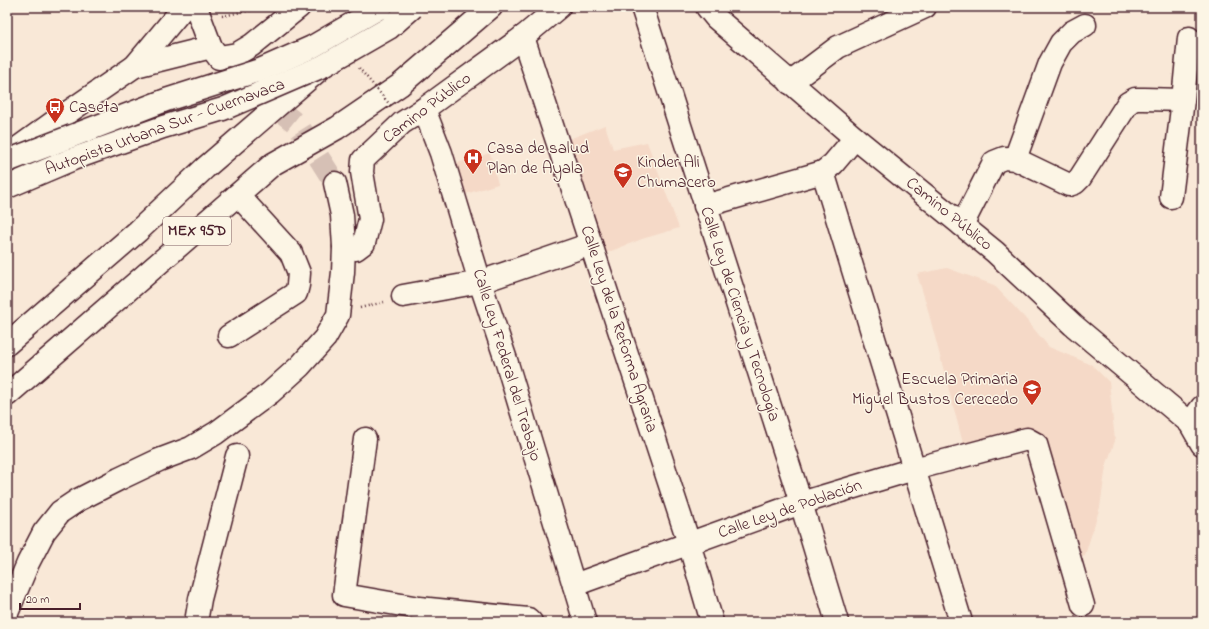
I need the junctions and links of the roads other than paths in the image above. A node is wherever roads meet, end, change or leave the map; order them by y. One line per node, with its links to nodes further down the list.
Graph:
1 (184, 7): 17 (main road)
2 (299, 7): 15 (main road)
3 (381, 7): 16 (main road, bridge)
4 (389, 7): 37 (main road, MEX 95D)
5 (412, 7): 16 (main road, bridge)
6 (491, 7): 28 (main road, MEX 95D)
7 (559, 7): 13 (main road, Camino Público)
8 (642, 7): 30 (main road, Calle Ley de Ciencia y Tecnología)
9 (925, 7): 18 (main road)
10 (717, 10): 18 (main road, Camino Público)
11 (198, 14): 15 (main road)
12 (1085, 25): 23 (main road)
13 (523, 37): 20 (main road, Camino Público); 32 (main road, Calle Ley de la Reforma Agraria)
14 (1189, 38): 19 (main road)
15 (218, 57): 17 (main road)
16 (318, 57): 24 (main road, Autopista Urbana Sur - Cuernavaca, bridge); 27 (main road, Autopista Urbana Sur - Cuernavaca, bridge)
17 (135, 66): 22 (main road)
18 (790, 83): 21 (main road, Camino Público)
19 (1184, 100): 23 (main road); 29 (main road)
20 (424, 109): 33 (main road, Camino Público); 34 (main road, Calle Ley Federal del Trabajo)
21 (855, 138): 25 (main road); 31 (main road, Camino Público)
22 (7, 156)
23 (1015, 159): 31 (main road)
24 (7, 162)
25 (823, 172): 30 (main road); 43 (main road)
26 (335, 183): 33 (main road)
27 (7, 187)
28 (238, 195): 36 (main road); 38 (main road, MEX 95D)
29 (1172, 197)
30 (705, 206): 44 (main road, Calle Ley de Ciencia y Tecnología)
31 (962, 225): 39 (main road, Camino Público)
32 (591, 244): 34 (main road); 45 (main road, Calle Ley de la Reforma Agraria)
33 (344, 247): 48 (main road)
34 (480, 282): 35 (main road); 46 (main road, Calle Ley Federal del Trabajo)
35 (403, 296)
36 (229, 336)
37 (7, 344)
38 (7, 395)
39 (1196, 415): 41 (main road)
40 (365, 439): 50 (main road)
41 (1202, 444)
42 (237, 456): 49 (main road)
43 (914, 469): 44 (main road, Calle Ley de Población); 47 (main road, Calle Ley de Población); 54 (main road)
44 (801, 503): 45 (main road, Calle Ley de Población); 53 (main road, Calle Ley de Ciencia y Tecnología)
45 (689, 543): 46 (main road, Calle Ley de Población); 52 (main road, Calle Ley de la Reforma Agraria)
46 (574, 585): 51 (main road, Calle Ley Federal del Trabajo)
47 (1083, 605)
48 (14, 614)
49 (196, 622)
50 (532, 622)
51 (585, 622)
52 (712, 622)
53 (837, 622)
54 (961, 622)

